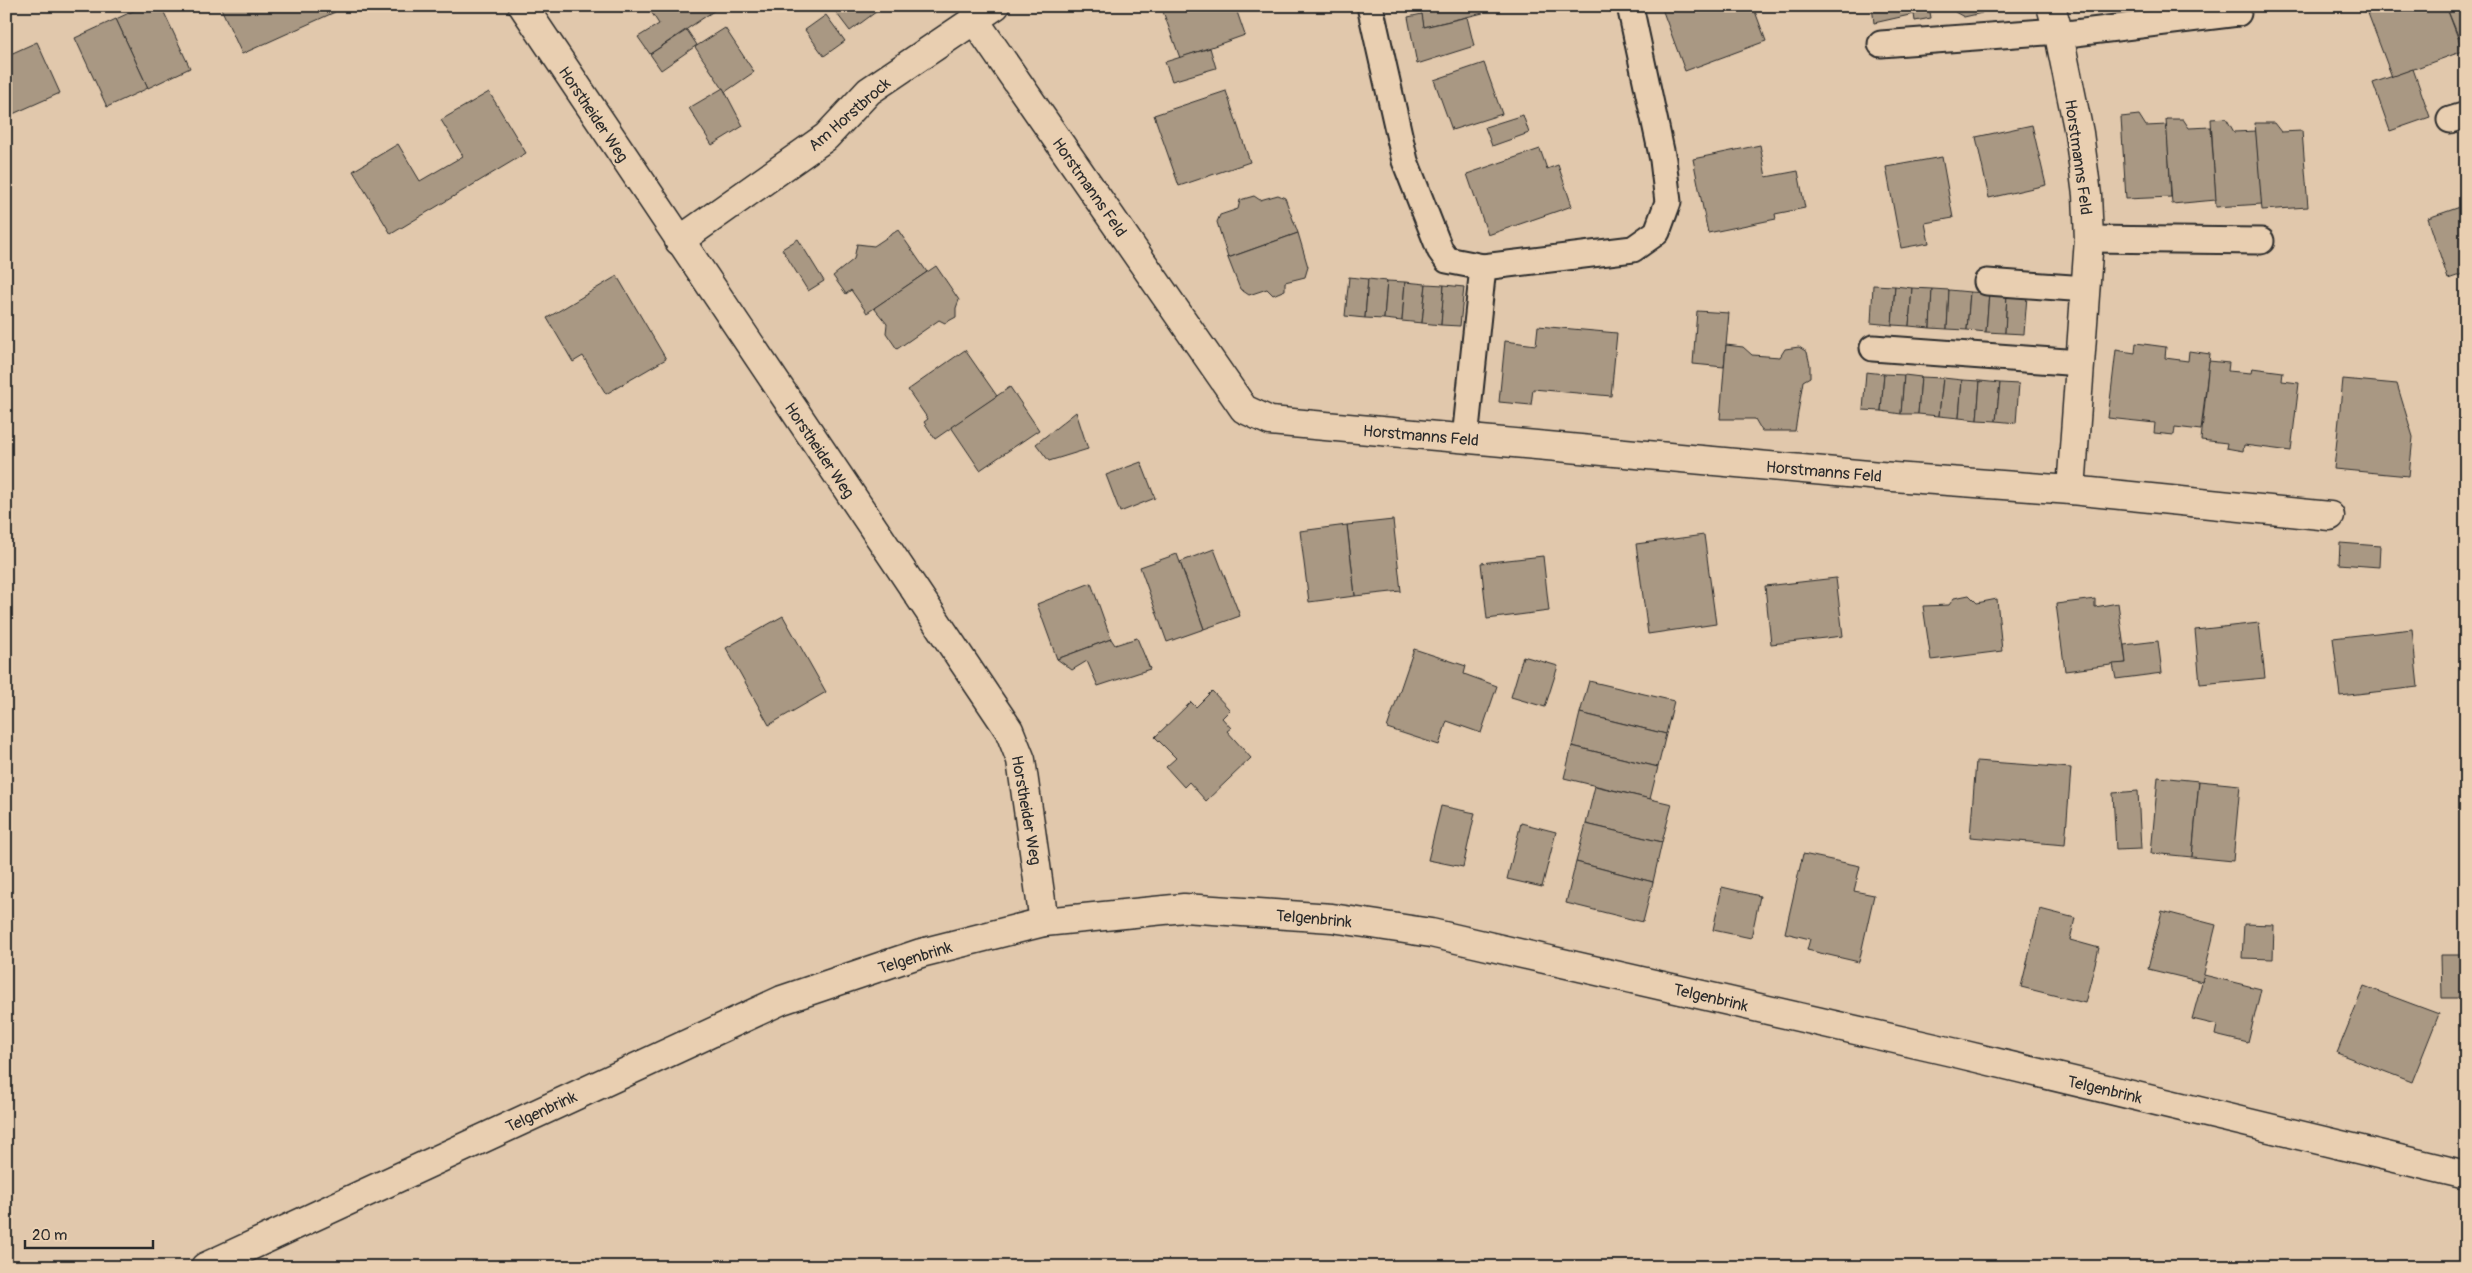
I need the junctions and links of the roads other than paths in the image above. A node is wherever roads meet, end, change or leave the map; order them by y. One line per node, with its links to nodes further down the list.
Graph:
1 (523, 6): 9 (street, Horstheider Weg)
2 (1370, 6): 11 (lane)
3 (1630, 6): 11 (lane)
4 (985, 13): 9 (street, Am Horstbrock); 16 (street, Horstmanns Feld)
5 (2238, 13): 6 (lane)
6 (2056, 24): 7 (lane); 8 (street, Horstmanns Feld)
7 (1881, 44)
8 (2089, 239): 10 (lane); 13 (street, Horstmanns Feld)
9 (679, 241): 19 (street, Horstheider Weg)
10 (2261, 241)
11 (1483, 267): 16 (lane)
12 (1987, 282): 13 (lane)
13 (2086, 289): 15 (street, Horstmanns Feld)
14 (1873, 348): 15 (lane)
15 (2080, 363): 17 (street, Horstmanns Feld)
16 (1465, 439): 17 (street, Horstmanns Feld)
17 (2071, 490): 18 (street, Horstmanns Feld)
18 (2330, 516)
19 (1044, 922): 20 (street, Telgenbrink); 21 (street, Telgenbrink)
20 (2466, 1175)
21 (205, 1267)

